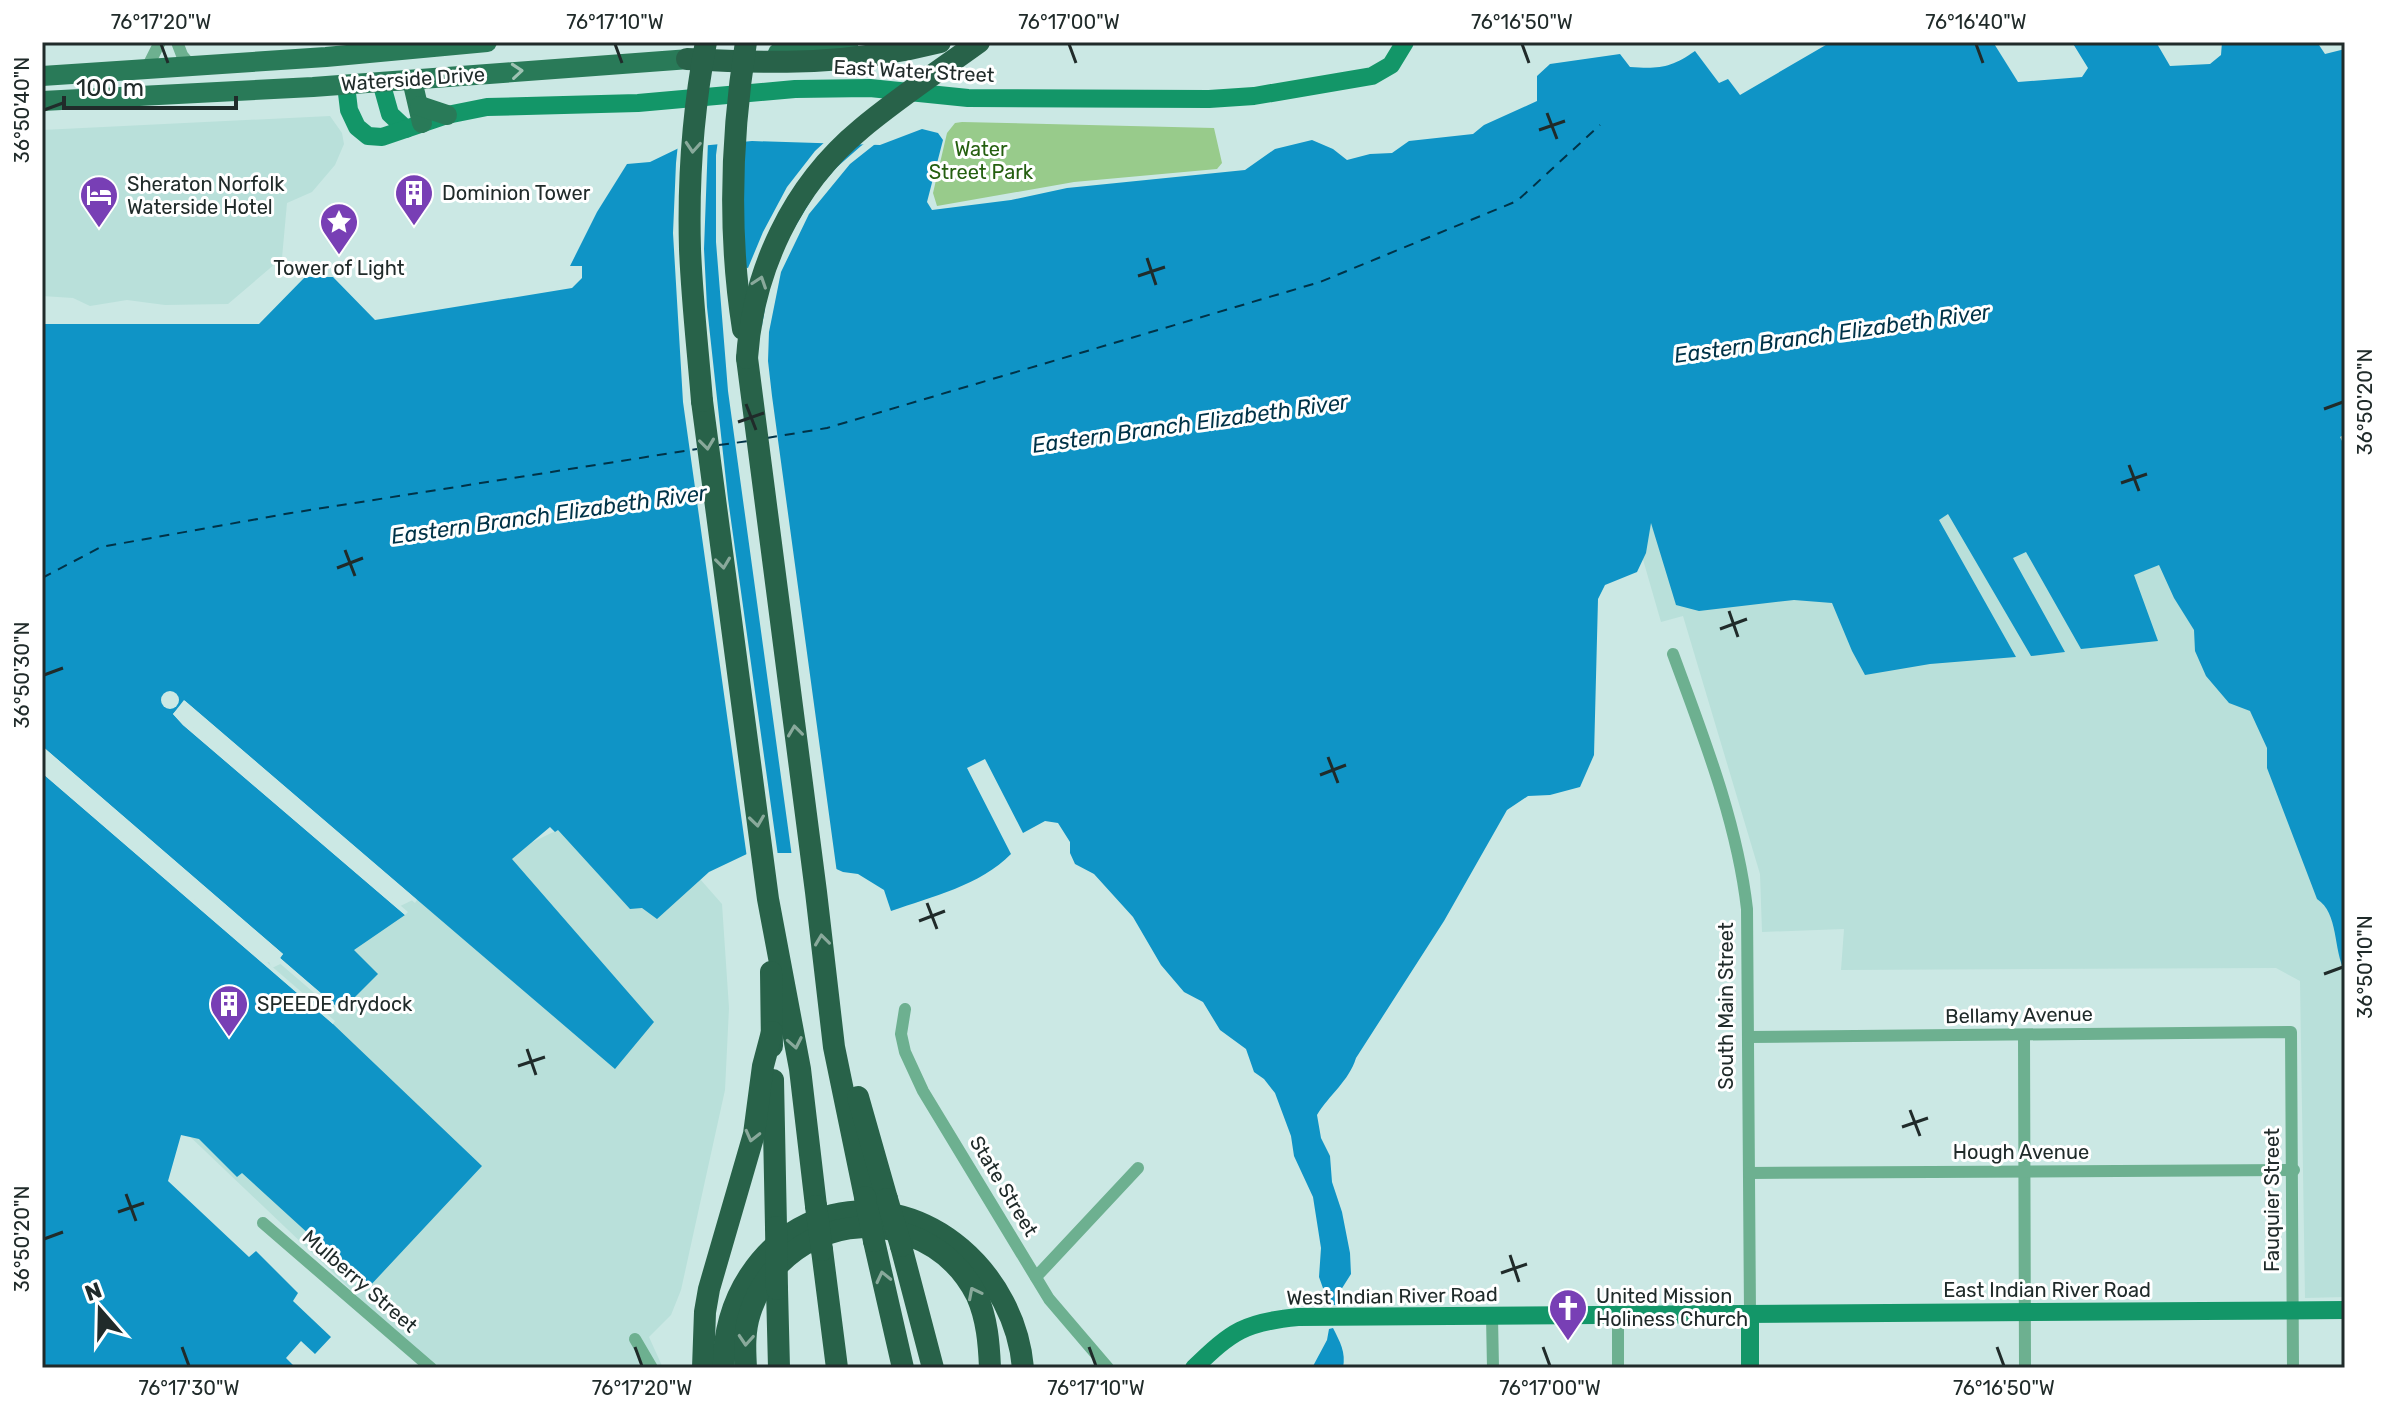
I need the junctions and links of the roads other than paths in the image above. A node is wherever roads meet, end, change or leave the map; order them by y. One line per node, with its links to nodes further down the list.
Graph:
1 (160, 42): 14 (street)
2 (177, 42): 13 (street)
3 (487, 42): 10 (main road, Waterside Drive)
4 (706, 42): 24 (highway, one-way to 24, bridge)
5 (746, 42): 22 (highway, bridge)
6 (849, 42): 12 (main road, Waterside Drive)
7 (940, 42): 12 (highway)
8 (979, 42): 22 (highway, one-way to 8, bridge)
9 (1405, 42): 20 (street, East Water Street)
10 (377, 47): 11 (main road, Waterside Drive); 17 (main road)
11 (346, 49): 13 (main road, Waterside Drive); 18 (main road)
12 (687, 59): 16 (main road, Waterside Drive, one-way to 12)
13 (192, 67): 14 (main road, Waterside Drive)
14 (146, 70): 15 (main road, Waterside Drive)
15 (42, 76)
16 (412, 80): 17 (main road, Waterside Drive); 21 (main road)
17 (381, 82): 18 (main road, Waterside Drive); 21 (street)
18 (346, 85): 19 (main road, Waterside Drive); 21 (street)
19 (42, 101)
20 (447, 115): 21 (main road)
21 (416, 120)
22 (747, 358): 34 (highway, one-way to 22)
23 (1673, 654): 29 (street, South Main Street)
24 (768, 899): 26 (highway); 50 (highway, one-way to 50, bridge)
25 (905, 1009): 36 (street, State Street)
26 (772, 1032): 46 (highway, one-way to 46); 49 (highway, bridge)
27 (2291, 1032): 28 (street, Bellamy Avenue); 31 (street, Fauquier Street)
28 (2024, 1035): 29 (street, Bellamy Avenue); 32 (street)
29 (1748, 1037): 33 (street, South Main Street)
30 (1138, 1168): 36 (street)
31 (2294, 1170): 32 (street, Hough Avenue); 37 (street, Fauquier Street)
32 (2024, 1172): 33 (street, Hough Avenue); 39 (street)
33 (1749, 1173): 40 (street, South Main Street)
34 (876, 1198): 51 (highway, one-way to 34, bridge); 52 (highway, bridge)
35 (263, 1223): 44 (street, Mulberry Street)
36 (1036, 1277): 55 (street, State Street)
37 (2293, 1310): 38 (street, East Indian River Road); 39 (street, East Indian River Road); 61 (street, Fauquier Street)
38 (2345, 1310)
39 (2025, 1312): 40 (street, East Indian River Road); 60 (street)
40 (1750, 1314): 41 (street, West Indian River Road); 59 (street, South Main Street)
41 (1618, 1316): 42 (street, West Indian River Road); 58 (street)
42 (1492, 1317): 56 (street, West Indian River Road); 57 (street)
43 (635, 1339): 45 (street)
44 (431, 1368)
45 (652, 1368)
46 (703, 1368)
47 (724, 1368): 54 (highway)
48 (746, 1368): 53 (highway, one-way to 48)
49 (779, 1368)
50 (837, 1368)
51 (903, 1368)
52 (933, 1368)
53 (990, 1368)
54 (1023, 1368)
55 (1108, 1368)
56 (1194, 1368)
57 (1493, 1368)
58 (1618, 1368)
59 (1750, 1368)
60 (2025, 1368)
61 (2293, 1368)

